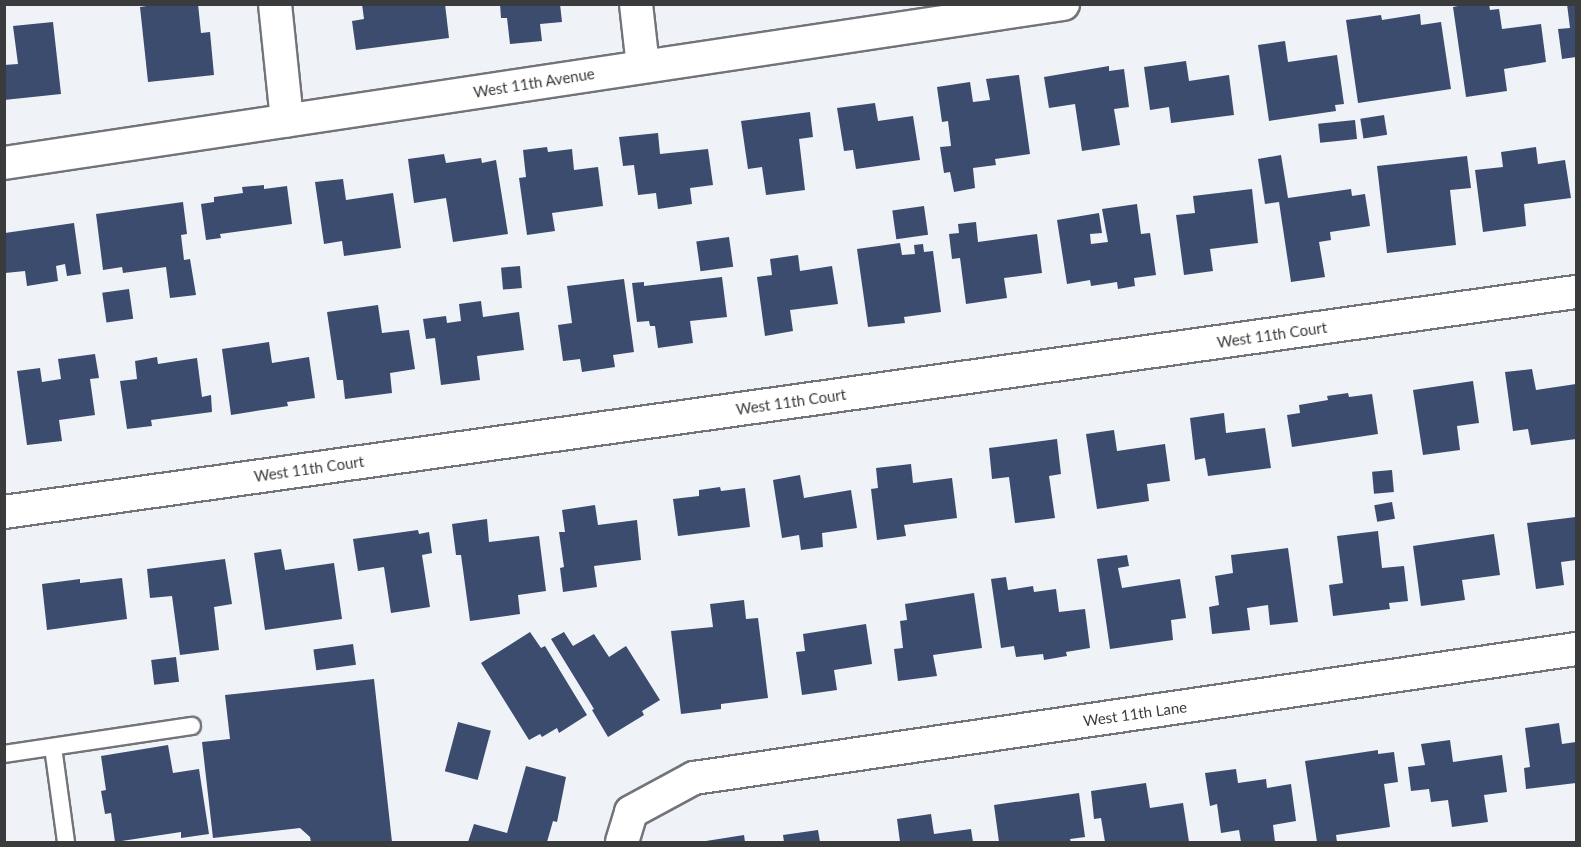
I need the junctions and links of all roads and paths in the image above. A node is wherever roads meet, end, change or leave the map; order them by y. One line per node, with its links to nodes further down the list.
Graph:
1 (275, 4): 6 (street)
2 (636, 4): 5 (street)
3 (1063, 4): 4 (street, West 11th Avenue)
4 (988, 10): 5 (street, West 11th Avenue)
5 (643, 66): 6 (street, West 11th Avenue)
6 (287, 120): 7 (street, West 11th Avenue)
7 (4, 163)
8 (1576, 292): 9 (street, West 11th Court)
9 (4, 512)
10 (1576, 650): 15 (street, West 11th Lane)
11 (192, 726): 12 (lane)
12 (53, 747): 13 (lane); 14 (lane)
13 (4, 754)
14 (66, 843)
15 (622, 843)

